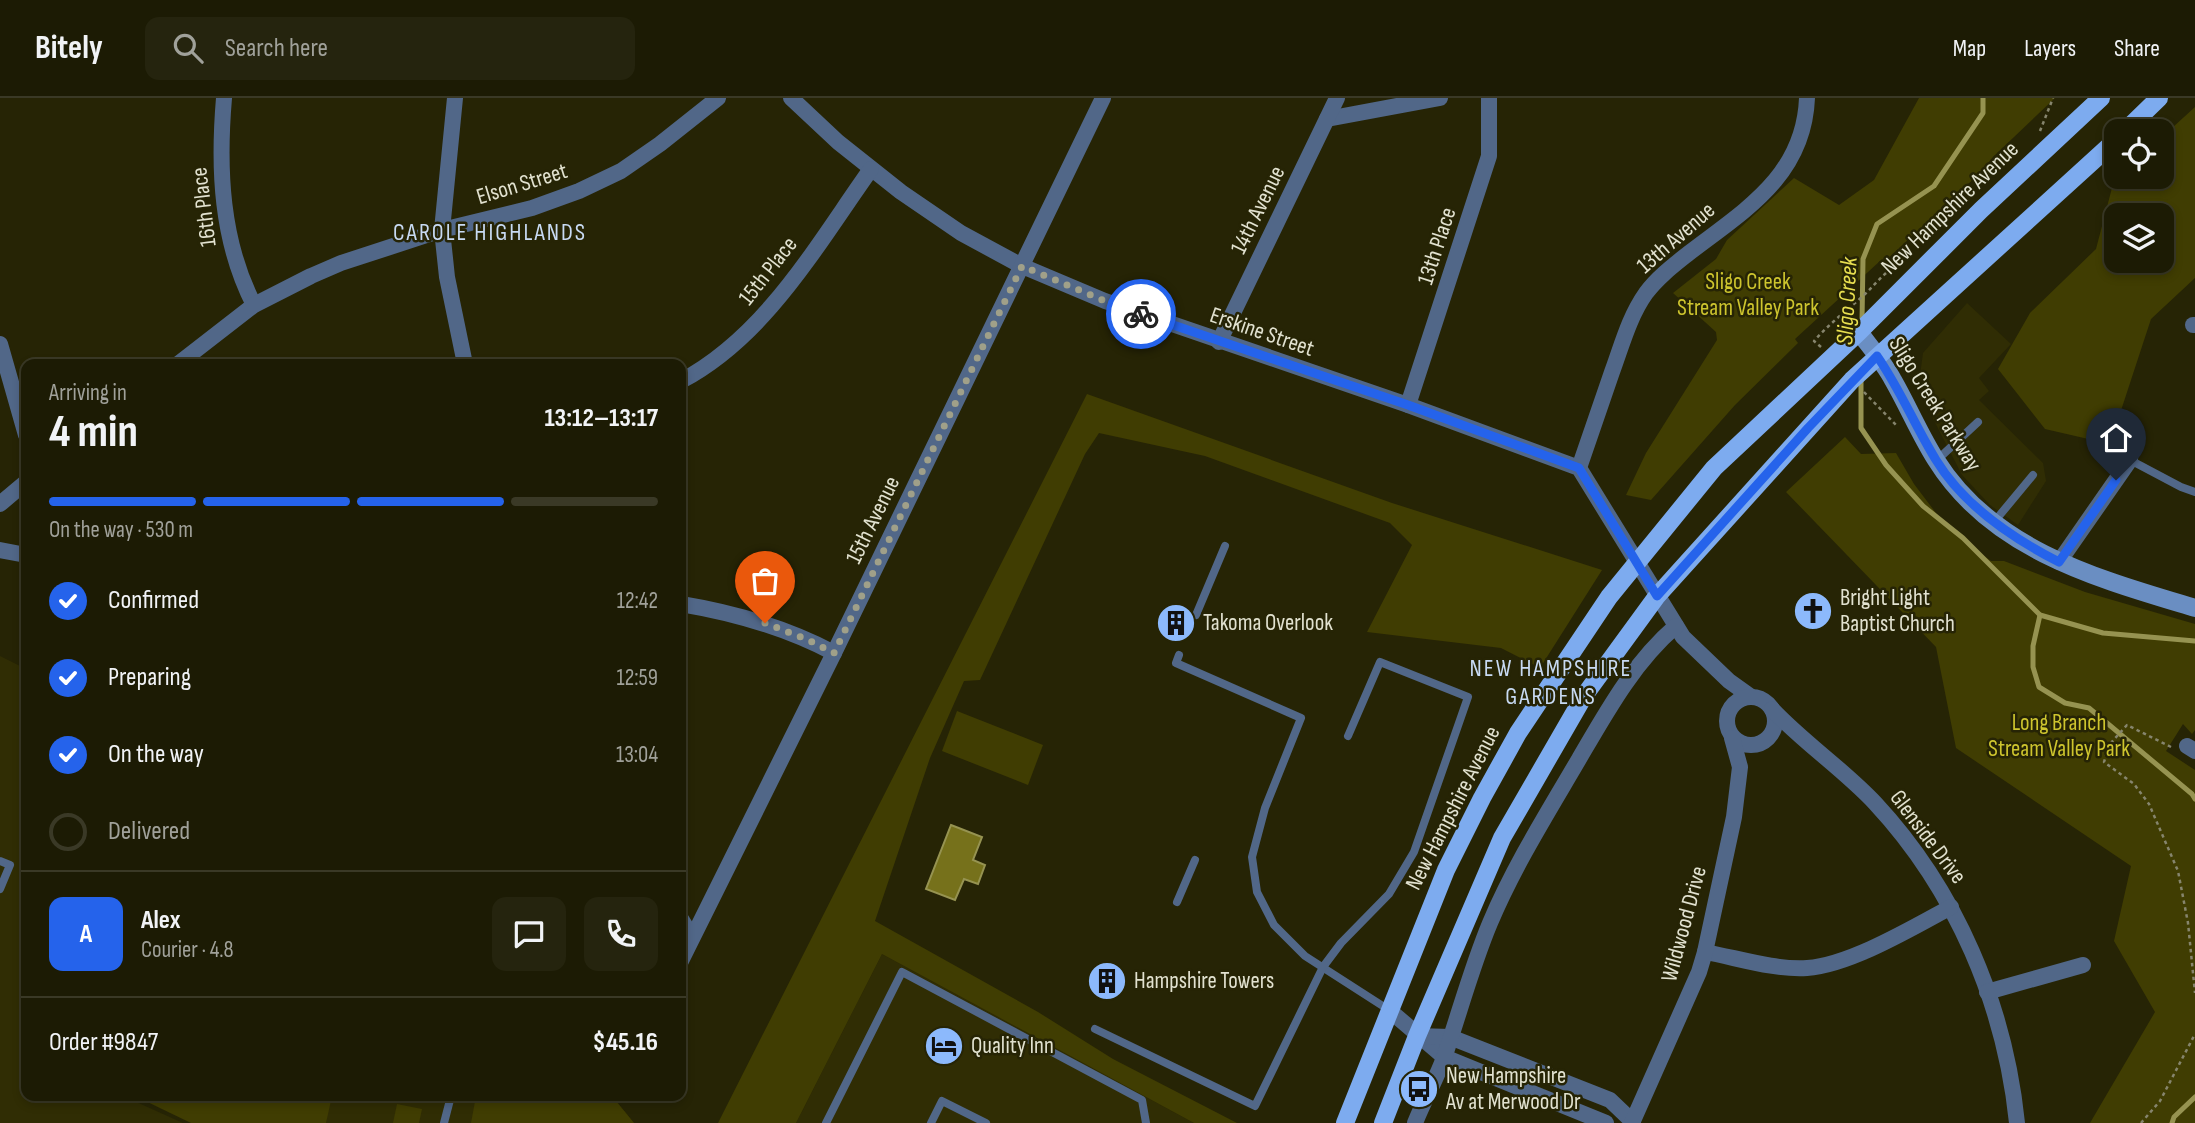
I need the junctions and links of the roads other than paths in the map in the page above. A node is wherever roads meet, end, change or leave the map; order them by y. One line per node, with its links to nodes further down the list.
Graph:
1 (224, 98): 18 (street, 16th Place)
2 (455, 98): 16 (street)
3 (718, 98): 16 (street, Elson Street)
4 (791, 98): 15 (street, Erskine Street)
5 (1103, 98): 17 (street, 15th Avenue)
6 (1337, 98): 12 (street, 14th Avenue)
7 (1440, 98): 12 (street)
8 (1489, 98): 26 (street, 13th Place)
9 (1807, 98): 32 (street, 13th Avenue)
10 (2101, 98): 19 (main road, New Hampshire Avenue)
11 (2159, 98): 13 (main road)
12 (1327, 118): 20 (street, 14th Avenue)
13 (2137, 119)
14 (2104, 151): 22 (main road)
15 (871, 169): 17 (street, Erskine Street); 25 (street, 15th Place)
16 (442, 230): 18 (street, Elson Street); 24 (street)
17 (1022, 266): 20 (street, Erskine Street); 48 (street, 15th Avenue)
18 (254, 306): 23 (street, Elson Street)
19 (1859, 332): 22 (street, Sligo Creek Parkway); 42 (main road, New Hampshire Avenue)
20 (1219, 342): 26 (street, Erskine Street)
21 (0, 344): 27 (street)
22 (1877, 356): 31 (street, Sligo Creek Parkway); 43 (main road)
23 (185, 359)
24 (464, 359)
25 (686, 378)
26 (1408, 405): 32 (street, Erskine Street)
27 (21, 418)
28 (1978, 422): 31 (lane)
29 (2132, 429): 30 (street)
30 (2130, 460): 35 (lane); 41 (street)
31 (1936, 461): 37 (street, Sligo Creek Parkway)
32 (1579, 468): 42 (street)
33 (2033, 475): 37 (lane)
34 (21, 486): 36 (street)
35 (2195, 492)
36 (0, 504)
37 (1994, 522): 41 (street, Sligo Creek Parkway)
38 (1225, 546): 46 (lane)
39 (0, 550): 40 (street)
40 (21, 554)
41 (2059, 562): 45 (street, Sligo Creek Parkway)
42 (1638, 564): 43 (street); 70 (main road, New Hampshire Avenue)
43 (1657, 596): 47 (street); 72 (main road)
44 (686, 605): 48 (street)
45 (2195, 608)
46 (1196, 615)
47 (1676, 626): 50 (street); 73 (street)
48 (834, 653): 64 (street, 15th Avenue)
49 (1179, 655): 68 (lane)
50 (1742, 699): 51 (street); 55 (street)
51 (1772, 709): 52 (street); 53 (street, Glenside Drive)
52 (1771, 734): 53 (street); 56 (street)
53 (1797, 735): 62 (street, Glenside Drive)
54 (1348, 736): 68 (lane)
55 (1732, 738): 56 (street); 57 (street, Wildwood Drive)
56 (1757, 745): 57 (street)
57 (1740, 767): 66 (street, Wildwood Drive)
58 (0, 860): 60 (lane)
59 (1195, 860): 61 (lane)
60 (0, 889)
61 (1177, 902)
62 (1951, 907): 66 (street); 69 (street, Glenside Drive)
63 (686, 927): 64 (street)
64 (692, 937): 65 (street, 15th Avenue)
65 (686, 950)
66 (1705, 952): 86 (street, Wildwood Drive)
67 (2083, 965): 69 (street)
68 (1322, 967): 70 (lane); 71 (lane)
69 (1987, 992): 87 (street, Glenside Drive)
70 (1389, 1010): 72 (street); 81 (main road, New Hampshire Avenue)
71 (1095, 1029)
72 (1418, 1036): 73 (street); 74 (street); 82 (main road)
73 (1450, 1037): 74 (street); 86 (street)
74 (1444, 1057): 83 (street); 84 (street)
75 (450, 1101): 76 (lane)
76 (444, 1123)
77 (827, 1123): 80 (lane)
78 (930, 1123): 79 (lane)
79 (986, 1123)
80 (1146, 1123)
81 (1345, 1123)
82 (1383, 1123)
83 (1415, 1123)
84 (1606, 1123)
85 (1614, 1123): 86 (street)
86 (1633, 1123)
87 (2017, 1123)

